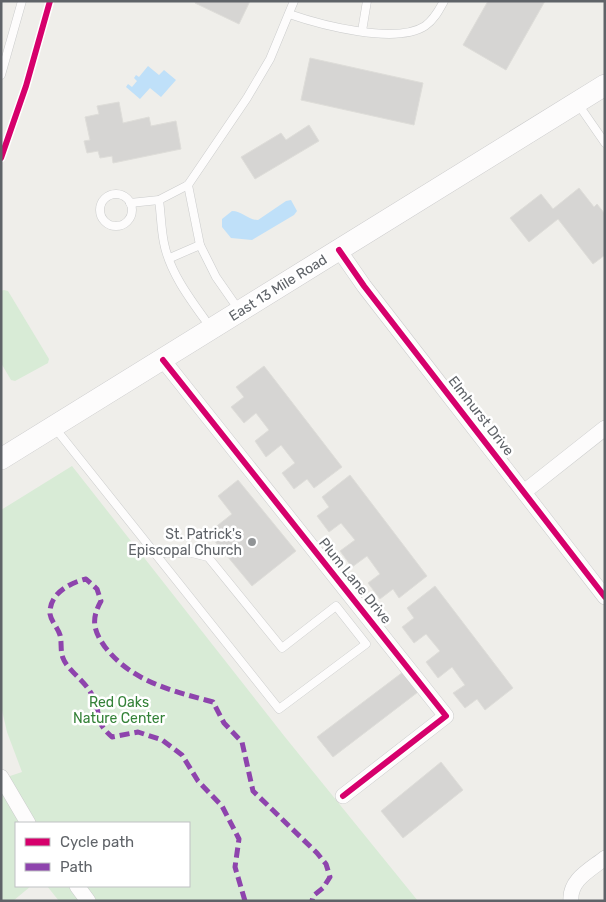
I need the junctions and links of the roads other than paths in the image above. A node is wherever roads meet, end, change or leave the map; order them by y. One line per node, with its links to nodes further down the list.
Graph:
1 (22, 1): 7 (lane)
2 (294, 1): 5 (lane)
3 (367, 1): 6 (lane)
4 (444, 1): 6 (lane)
5 (290, 14): 6 (lane); 11 (lane)
6 (362, 31)
7 (1, 75)
8 (605, 86): 9 (main road, East 13 Mile Road)
9 (577, 103): 10 (lane); 15 (main road, East 13 Mile Road)
10 (605, 143)
11 (188, 185): 12 (lane); 14 (lane)
12 (159, 200): 13 (lane); 16 (lane)
13 (130, 203): 13 (lane)
14 (200, 245): 16 (lane); 17 (lane)
15 (339, 250): 17 (main road, East 13 Mile Road); 23 (street, Elmhurst Drive)
16 (170, 258): 18 (lane)
17 (241, 312): 18 (main road, East 13 Mile Road)
18 (212, 329): 19 (main road, East 13 Mile Road)
19 (163, 360): 20 (main road, East 13 Mile Road); 27 (street, Plum Lane Drive)
20 (54, 427): 22 (main road, East 13 Mile Road); 24 (lane)
21 (605, 428): 23 (street)
22 (1, 459)
23 (524, 492): 25 (street, Elmhurst Drive)
24 (155, 553): 24 (lane)
25 (605, 597)
26 (1, 778): 28 (street)
27 (344, 796)
28 (27, 822)
29 (605, 858): 31 (street)
30 (77, 887): 32 (street)
31 (571, 895)
32 (88, 901)

